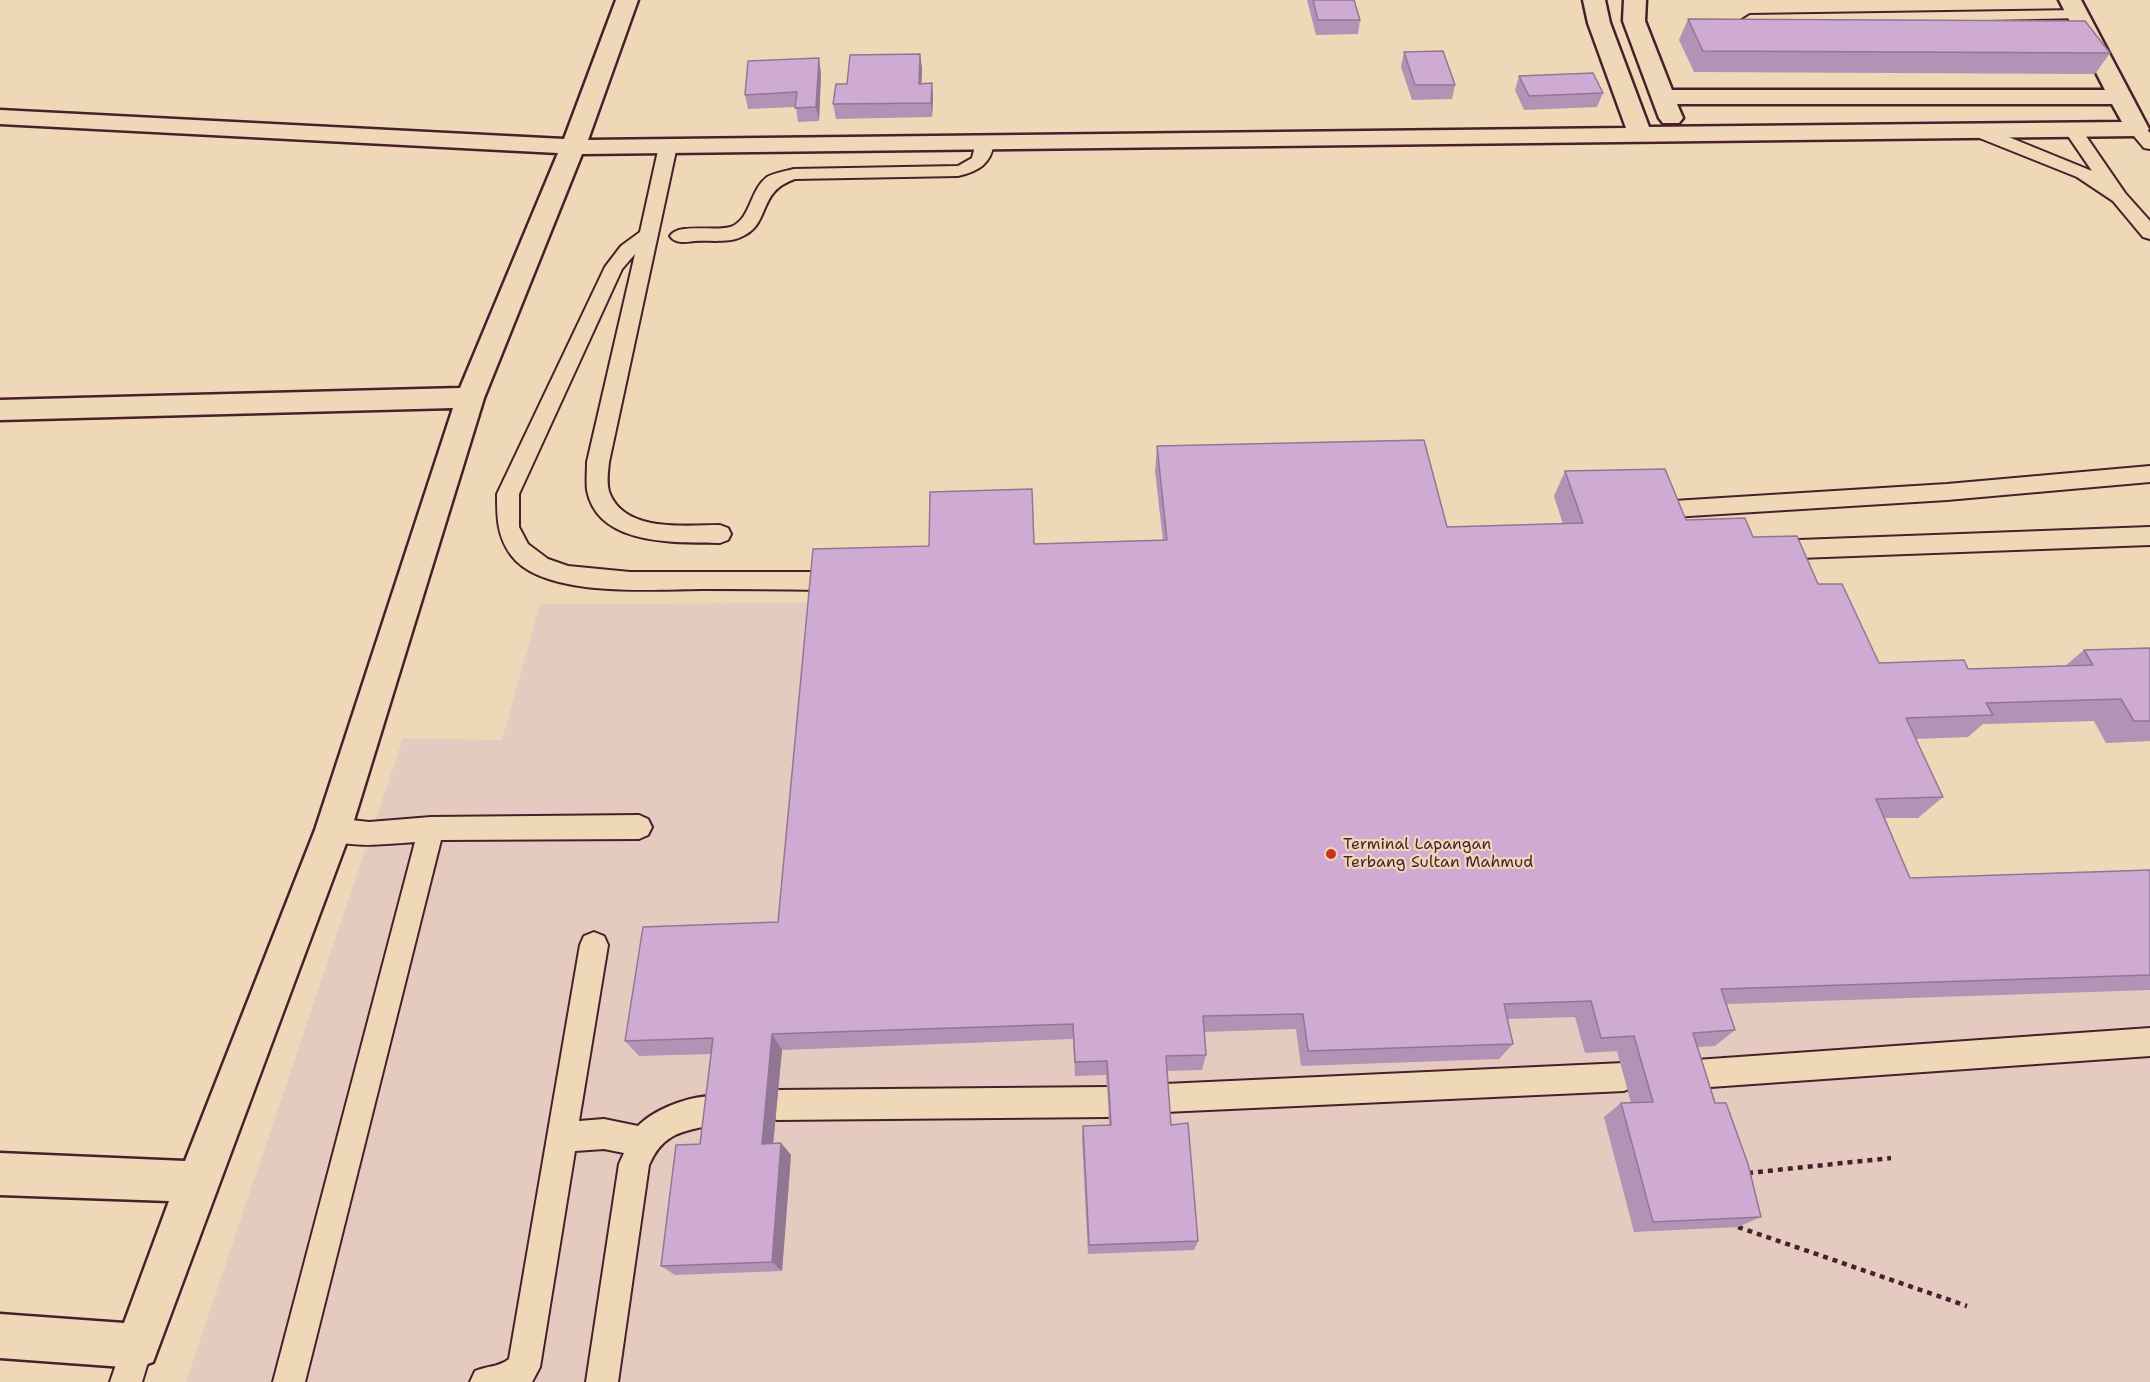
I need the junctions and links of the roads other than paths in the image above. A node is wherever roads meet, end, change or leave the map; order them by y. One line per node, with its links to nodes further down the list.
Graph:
1 (627, 0): 16 (street)
2 (1594, 0): 12 (street)
3 (1635, 0): 7 (street)
4 (2074, 8): 5 (lane); 6 (street)
5 (1750, 20)
6 (2121, 97): 7 (street); 13 (street)
7 (1664, 98): 11 (street)
8 (0, 117): 16 (street)
9 (2073, 130): 10 (street); 13 (street); 17 (lane)
10 (1978, 131): 11 (street); 17 (lane)
11 (1676, 134): 12 (street)
12 (1640, 135): 14 (street)
13 (2144, 136)
14 (985, 142): 15 (street); 20 (lane)
15 (668, 146): 16 (street); 19 (lane)
16 (573, 147): 21 (street)
17 (2119, 197): 18 (lane)
18 (2148, 233)
19 (648, 235): 25 (lane); 28 (lane)
20 (679, 236)
21 (470, 398): 22 (street); 31 (street)
22 (0, 411)
23 (2150, 474): 24 (lane)
24 (1658, 510)
25 (720, 534)
26 (2150, 536): 27 (lane)
27 (1745, 551)
28 (819, 580)
29 (639, 827): 30 (lane)
30 (431, 829): 31 (lane); 46 (lane)
31 (333, 830): 43 (street)
32 (594, 945): 40 (lane)
33 (2150, 1042): 34 (lane)
34 (1682, 1075)
35 (1624, 1077): 36 (lane)
36 (1165, 1098)
37 (1108, 1102): 38 (lane)
38 (777, 1105)
39 (718, 1109): 41 (lane)
40 (562, 1137): 41 (lane); 47 (lane)
41 (643, 1142): 48 (lane)
42 (0, 1174): 43 (street)
43 (197, 1182): 45 (street)
44 (0, 1336): 45 (street)
45 (132, 1364)
46 (289, 1382)
47 (486, 1382)
48 (602, 1382)

